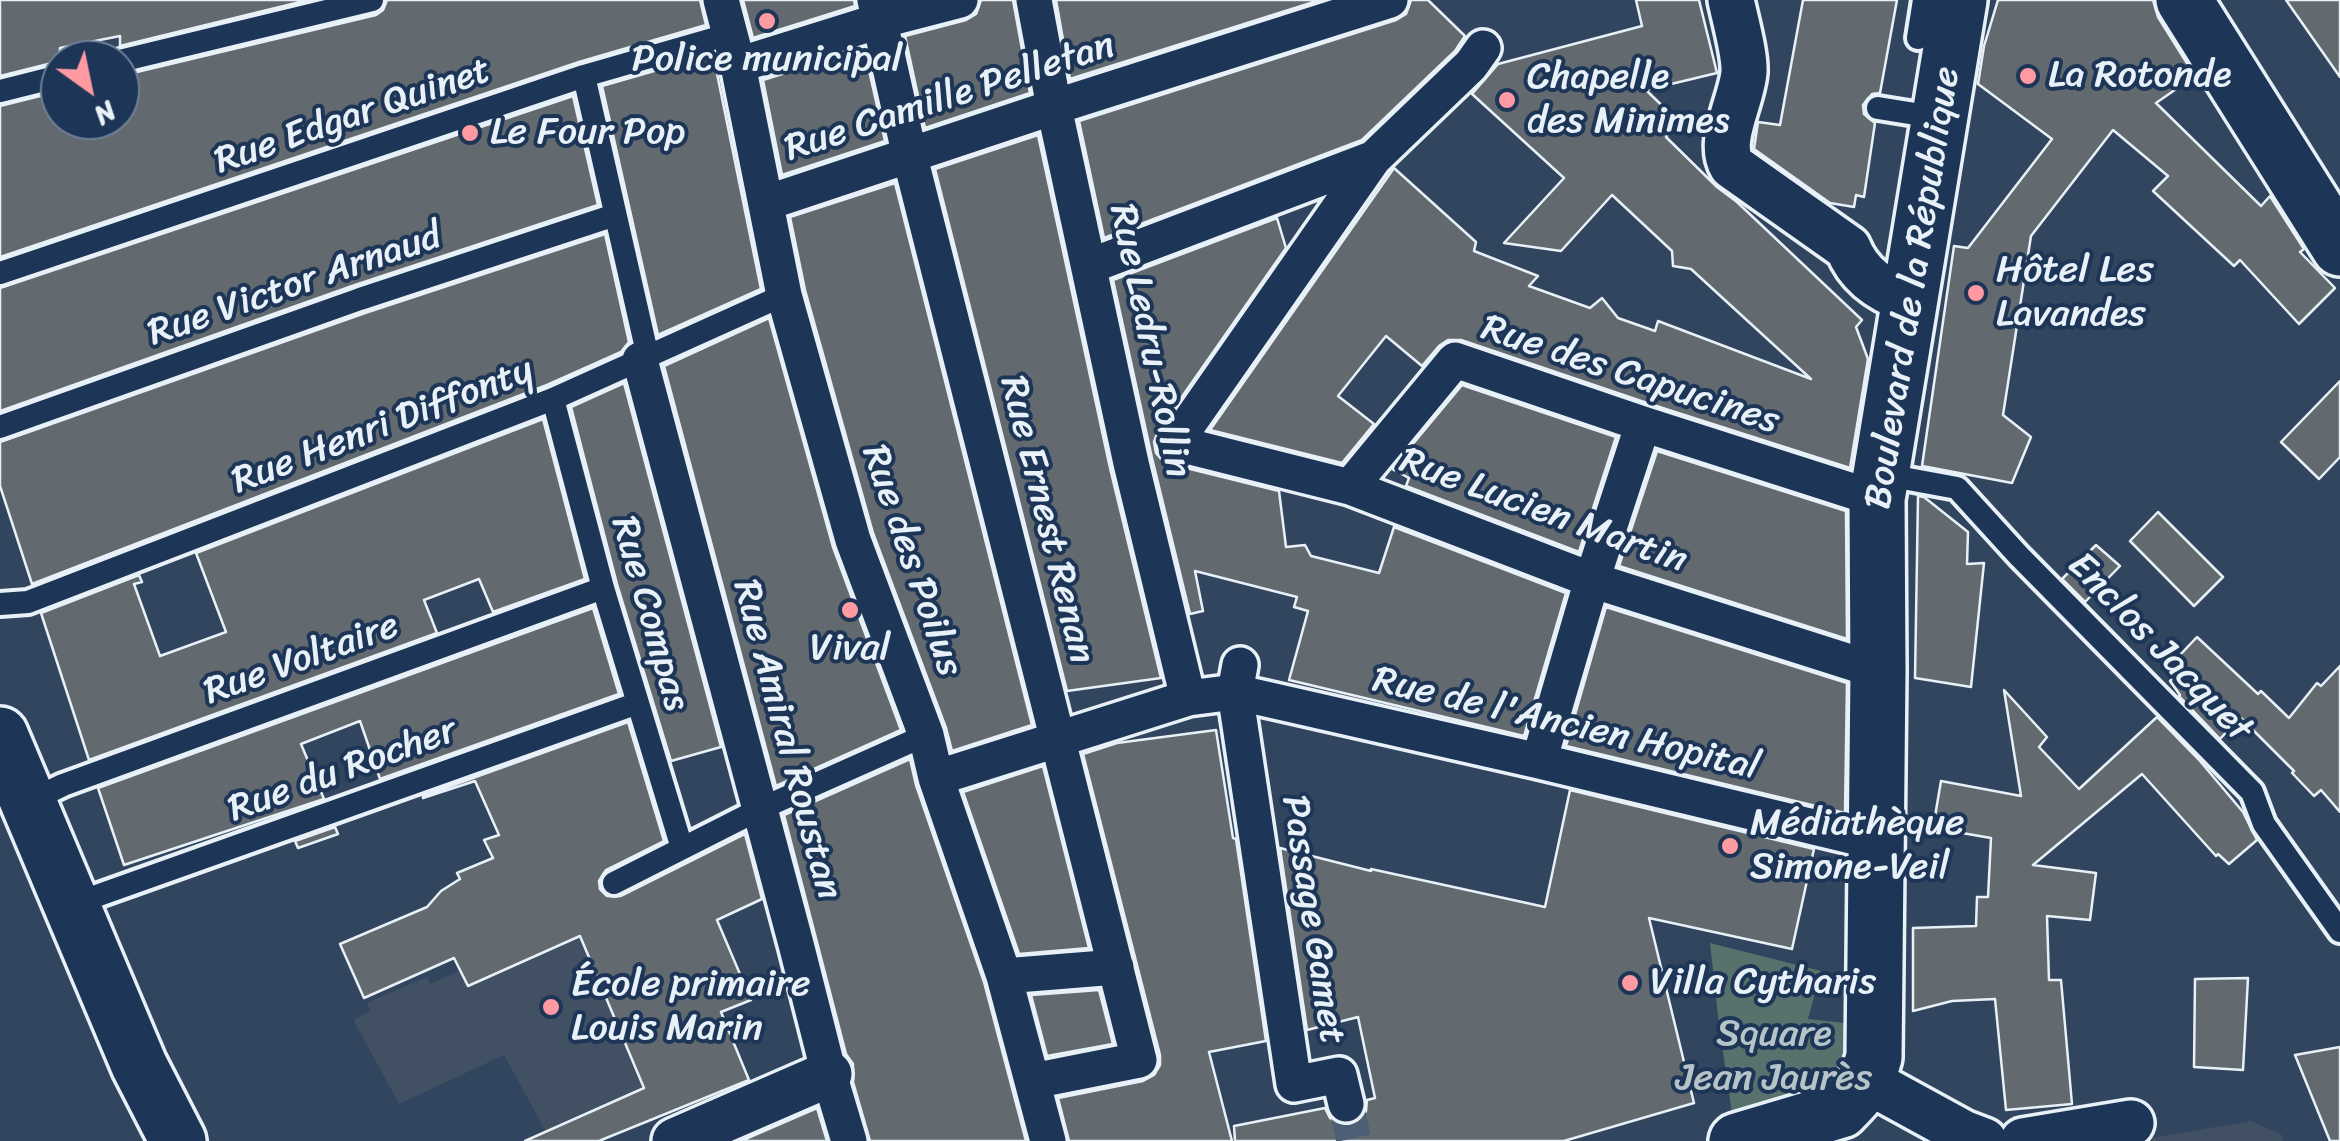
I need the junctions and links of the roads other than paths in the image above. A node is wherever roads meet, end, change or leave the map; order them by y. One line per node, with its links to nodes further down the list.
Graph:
1 (370, 0): 13 (lane)
2 (960, 0): 9 (street)
3 (1034, 0): 17 (street, Rue Ledru-Rollin)
4 (1390, 0): 17 (street, Rue Camille Pelletan)
5 (1731, 0): 27 (street)
6 (1924, 0): 11 (lane)
7 (1959, 0): 19 (street, Boulevard de la République)
8 (2184, 0): 24 (street)
9 (877, 11): 10 (street); 20 (street, Rue Ernest Renan)
10 (730, 33): 14 (lane, Rue Edgar Quinet); 22 (street, Rue des Poilus)
11 (1918, 38)
12 (1483, 48): 21 (street)
13 (140, 56)
14 (584, 76): 23 (lane); 26 (lane, Rue Edgar Quinet)
15 (40, 81): 16 (lane)
16 (0, 90)
17 (1054, 107): 20 (street, Rue Camille Pelletan); 25 (street, Rue Ledru-Rollin)
18 (1878, 108): 19 (lane)
19 (1940, 118): 27 (street, Boulevard de la République)
20 (910, 157): 22 (street, Rue Camille Pelletan); 46 (street, Rue Ernest Renan)
21 (1374, 158): 25 (street); 33 (street)
22 (766, 204): 28 (street, Rue des Poilus)
23 (615, 215): 29 (lane); 32 (lane, Rue Victor Arnaud)
24 (2340, 248)
25 (1090, 266): 34 (street, Rue Ledru-Rollin)
26 (0, 273)
27 (1913, 276): 35 (street, Boulevard de la République)
28 (784, 295): 29 (lane, Rue Henri Diffonty); 45 (street, Rue des Poilus)
29 (644, 359): 30 (lane, Rue Henri Diffonty); 50 (street, Rue Amiral Roustan)
30 (553, 398): 38 (lane, Rue Compas); 39 (lane, Rue Henri Diffonty)
31 (1642, 424): 35 (street, Rue des Capucines); 36 (street, Rue des Capucines); 37 (street)
32 (0, 427)
33 (1175, 443): 34 (street); 36 (street, Rue Lucien Martin)
34 (1132, 463): 42 (street, Rue Ledru-Rollin)
35 (1878, 486): 40 (street, Boulevard de la République); 55 (lane, Enclos Jacquet)
36 (1350, 487): 37 (street, Rue Lucien Martin)
37 (1592, 580): 40 (street, Rue Lucien Martin); 47 (street)
38 (603, 588): 43 (lane, Rue Compas); 49 (lane, Rue Voltaire)
39 (0, 604)
40 (1878, 671): 51 (street, Boulevard de la République)
41 (1237, 679): 42 (street); 47 (street, Rue de l'Ancien Hopital); 61 (street, Passage Gamet)
42 (1188, 698): 46 (street)
43 (638, 703): 52 (lane, Rue Compas); 54 (lane, Rue du Rocher)
44 (0, 735): 49 (street)
45 (926, 735): 48 (street, Rue des Poilus); 50 (lane)
46 (1059, 740): 48 (street); 56 (street, Rue Ernest Renan)
47 (1539, 761): 51 (street, Rue de l'Ancien Hopital)
48 (936, 778): 57 (street, Rue des Poilus)
49 (28, 802): 54 (street)
50 (760, 809): 52 (lane); 59 (street, Rue Amiral Roustan)
51 (1876, 842): 58 (street, Boulevard de la République)
52 (682, 848): 53 (lane)
53 (614, 882)
54 (71, 905): 64 (street)
55 (2340, 932)
56 (1116, 966): 57 (street); 60 (street, Rue Ernest Renan)
57 (1004, 976): 60 (street, Rue des Poilus)
58 (1871, 1069): 68 (street); 69 (street)
59 (828, 1074): 65 (street); 66 (street, Rue Amiral Roustan)
60 (1034, 1081): 67 (street, Rue des Poilus)
61 (1346, 1104)
62 (2132, 1124): 63 (street)
63 (2080, 1137): 70 (street)
64 (178, 1141)
65 (676, 1141)
66 (848, 1141)
67 (1048, 1141)
68 (1737, 1141)
69 (1984, 1141)
70 (2023, 1141)

